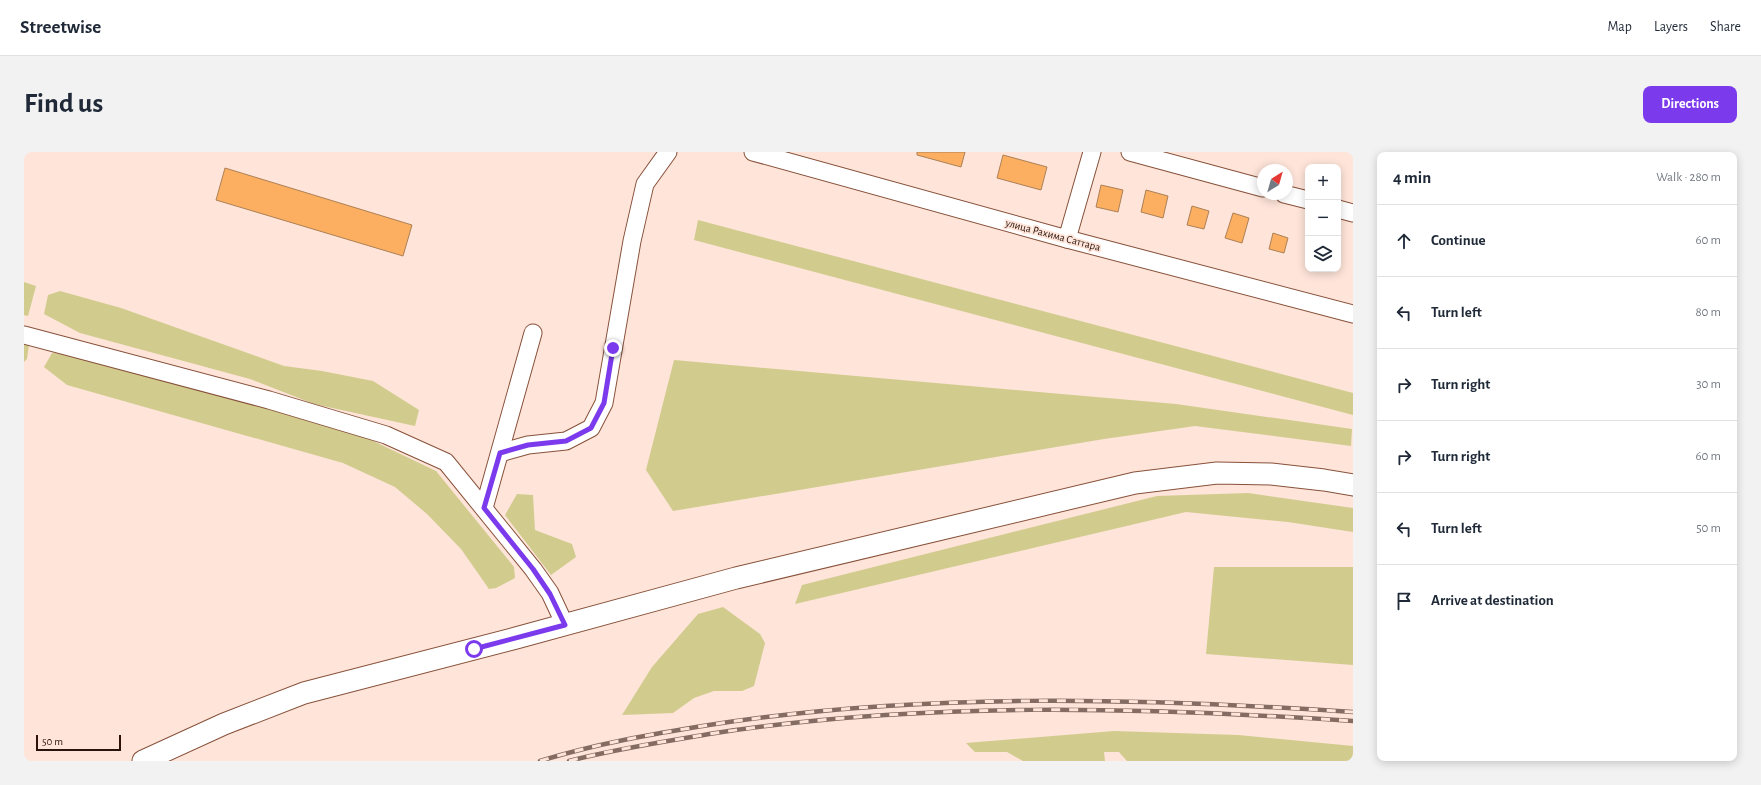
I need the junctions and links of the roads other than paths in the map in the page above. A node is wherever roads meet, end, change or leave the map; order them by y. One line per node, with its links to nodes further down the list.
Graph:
1 (668, 152): 14 (street)
2 (754, 152): 10 (street, улица Рахима Саттара)
3 (1092, 152): 10 (street)
4 (1130, 152): 5 (street)
5 (1257, 186)
6 (1293, 196): 7 (street)
7 (1305, 199)
8 (1341, 210): 9 (street)
9 (1353, 213)
10 (1067, 240): 11 (street, улица Рахима Саттара)
11 (1353, 314)
12 (533, 333): 14 (street)
13 (24, 335): 16 (street)
14 (500, 453): 16 (street)
15 (1353, 485): 17 (main road)
16 (484, 508): 17 (street)
17 (565, 625): 18 (main road)
18 (143, 761)

